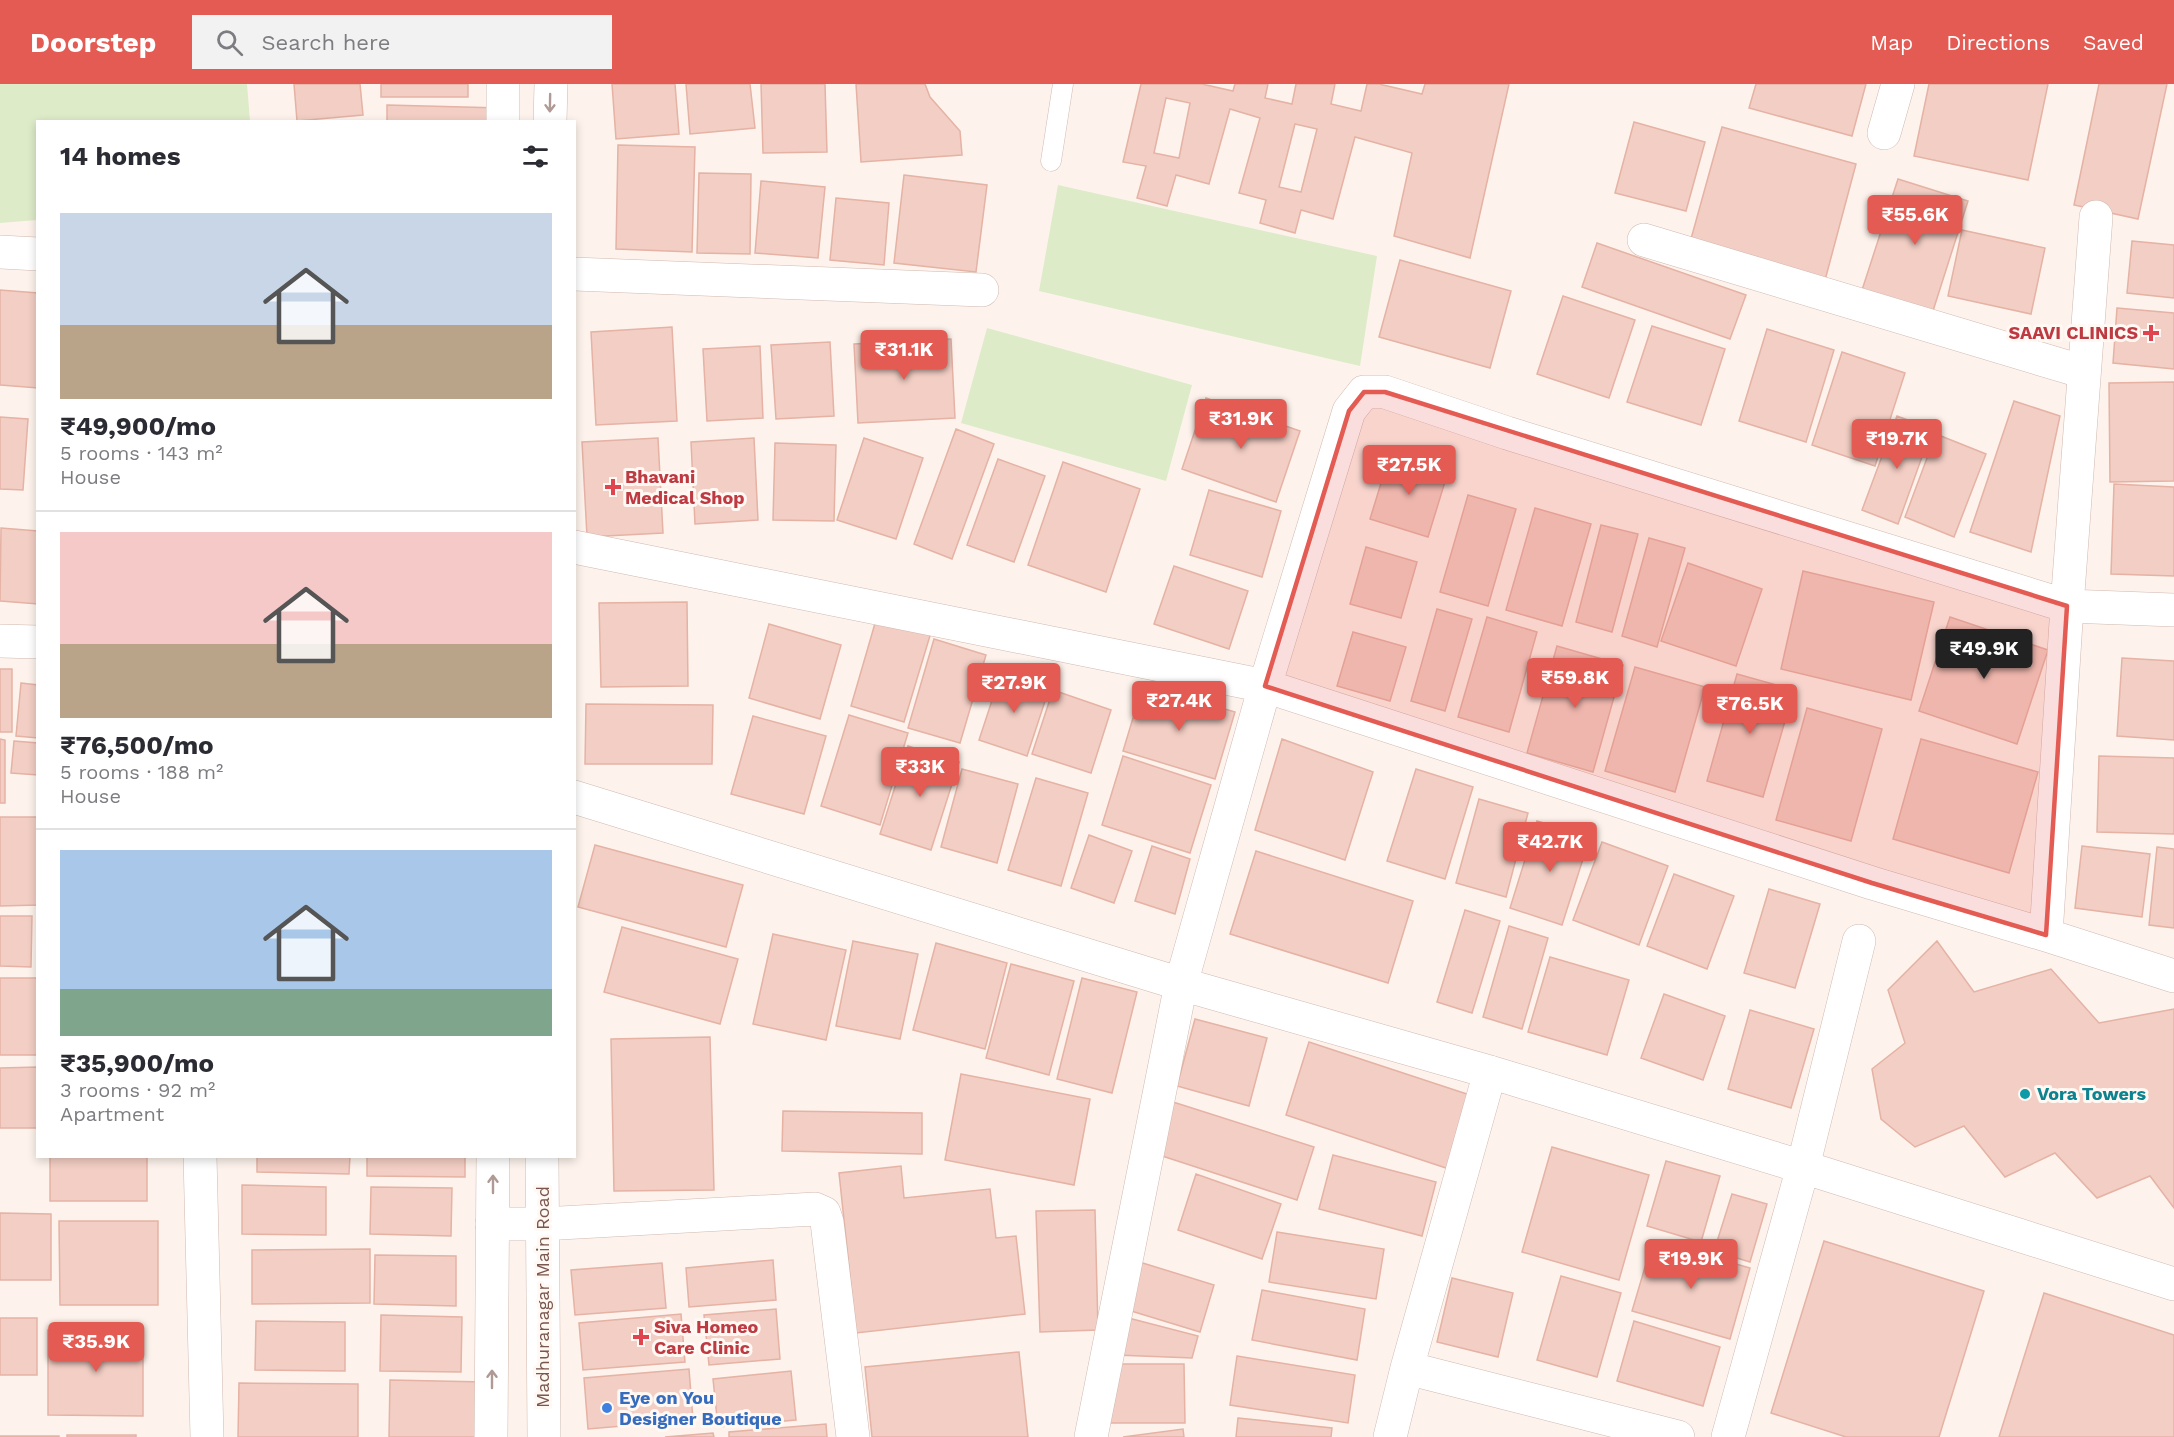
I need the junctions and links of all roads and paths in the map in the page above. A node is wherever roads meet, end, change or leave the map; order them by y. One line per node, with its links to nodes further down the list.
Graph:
1 (503, 84): 5 (street)
2 (551, 84): 6 (street, one-way to 6)
3 (1063, 84): 8 (lane)
4 (1898, 84): 7 (street)
5 (503, 120)
6 (550, 120)
7 (1884, 133)
8 (1051, 161)
9 (2096, 217): 15 (street)
10 (1644, 240): 15 (street)
11 (0, 252): 12 (street)
12 (36, 254)
13 (576, 274): 14 (street)
14 (982, 290)
15 (2084, 372): 17 (street)
16 (576, 547): 21 (street)
17 (2067, 606): 18 (street); 21 (street); 23 (street)
18 (2174, 610)
19 (0, 641): 20 (street)
20 (36, 642)
21 (1265, 686): 23 (street); 26 (street)
22 (576, 798): 26 (street)
23 (2046, 934): 25 (street)
24 (1858, 942): 31 (street)
25 (2174, 976)
26 (1181, 984): 27 (street); 41 (street)
27 (1490, 1072): 31 (street); 35 (street)
28 (200, 1158): 37 (street)
29 (493, 1158): 32 (street, one-way to 29)
30 (542, 1158): 33 (street, Madhuranagar Main Road)
31 (1803, 1167): 34 (street); 43 (street)
32 (492, 1224): 33 (street); 38 (street, one-way to 32)
33 (542, 1224): 39 (street, Madhuranagar Main Road); 40 (street)
34 (2174, 1284)
35 (1407, 1368): 36 (street); 42 (street)
36 (1671, 1436)
37 (207, 1437)
38 (491, 1437)
39 (544, 1437)
40 (853, 1437)
41 (1091, 1437)
42 (1390, 1437)
43 (1728, 1437)

